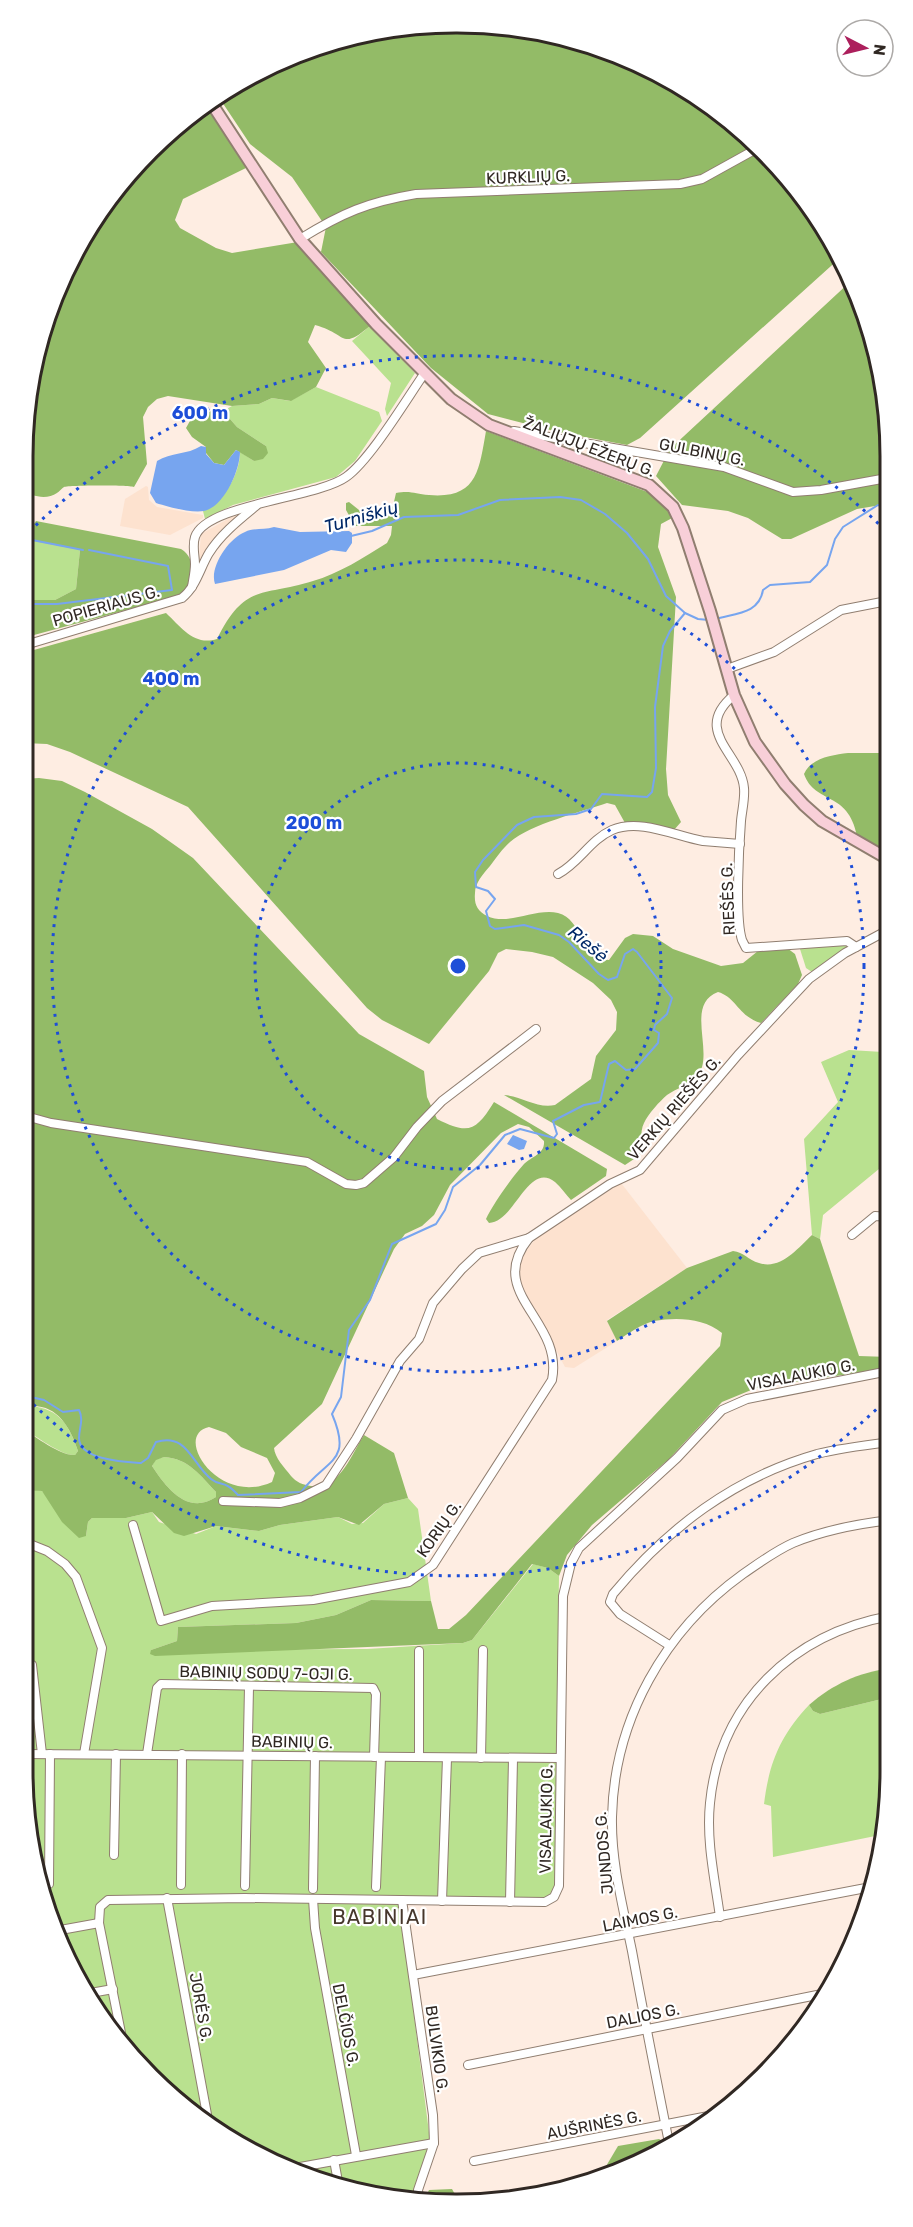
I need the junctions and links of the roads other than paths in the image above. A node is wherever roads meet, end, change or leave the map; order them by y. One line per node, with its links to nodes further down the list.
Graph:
1 (215, 109): 3 (main road, ŽALIŲJŲ EŽERŲ G.)
2 (751, 152): 3 (street, KURKLIŲ G.)
3 (300, 238): 4 (main road, ŽALIŲJŲ EŽERŲ G.)
4 (424, 374): 5 (main road, ŽALIŲJŲ EŽERŲ G.); 7 (street)
5 (511, 433): 6 (street, GULBINŲ G.); 13 (main road, ŽALIŲJŲ EŽERŲ G.)
6 (880, 479)
7 (257, 505): 8 (street); 9 (street)
8 (194, 547): 9 (street); 10 (street)
9 (210, 552): 10 (street)
10 (192, 587): 12 (street, POPIERIAUS G.)
11 (880, 602): 13 (street)
12 (33, 642)
13 (727, 669): 14 (main road, ŽALIŲJŲ EŽERŲ G.)
14 (734, 695): 15 (street, RIEŠĖS G.); 16 (main road, ŽALIŲJŲ EŽERŲ G.)
15 (740, 844): 17 (street, RIEŠĖS G.); 19 (street, RIEŠĖS G.)
16 (880, 854)
17 (558, 874)
18 (880, 934): 19 (street, VERKIŲ RIEŠĖS G.)
19 (856, 947): 24 (street, VERKIŲ RIEŠĖS G.)
20 (536, 1029): 21 (street)
21 (33, 1118)
22 (880, 1216): 23 (street)
23 (852, 1235)
24 (529, 1238): 27 (street, VERKIŲ RIEŠĖS G.); 29 (street, KORIŲ G.)
25 (880, 1373): 49 (street, VISALAUKIO G.)
26 (880, 1444): 32 (street)
27 (223, 1501)
28 (880, 1522): 32 (street, JUNDOS G.)
29 (133, 1525)
30 (33, 1545): 39 (street)
31 (880, 1618): 63 (street)
32 (669, 1645): 66 (street, JUNDOS G.)
33 (483, 1650): 48 (street)
34 (419, 1651): 46 (street)
35 (33, 1671): 38 (street)
36 (249, 1687): 41 (street, BABINIŲ SODŲ 7-OJI G.); 43 (street); 45 (street, BABINIŲ SODŲ 7-OJI G.)
37 (33, 1754): 38 (street, BABINIŲ G.)
38 (46, 1754): 39 (street, BABINIŲ G.); 52 (street)
39 (84, 1754): 40 (street, BABINIŲ G.)
40 (116, 1754): 41 (street, BABINIŲ G.); 51 (street)
41 (147, 1754): 42 (street, BABINIŲ G.)
42 (182, 1754): 43 (street, BABINIŲ G.); 53 (street)
43 (248, 1755): 44 (street, BABINIŲ G.); 54 (street)
44 (315, 1756): 45 (street, BABINIŲ G.); 57 (street)
45 (378, 1757): 46 (street, BABINIŲ G.); 55 (street)
46 (418, 1757): 47 (street, BABINIŲ G.)
47 (447, 1758): 48 (street, BABINIŲ G.); 61 (street)
48 (481, 1758): 50 (street, BABINIŲ G.)
49 (560, 1758): 50 (street, BABINIŲ G.); 62 (street, VISALAUKIO G.)
50 (513, 1759): 62 (street)
51 (114, 1855)
52 (49, 1884)
53 (181, 1886)
54 (245, 1886)
55 (376, 1887)
56 (863, 1888): 63 (street, LAIMOS G.)
57 (313, 1889)
58 (167, 1898): 59 (street, VISALAUKIO G.); 64 (street, VISALAUKIO G.); 74 (street, JORĖS G.)
59 (313, 1899): 60 (street, VISALAUKIO G.); 79 (street, DELČIOS G.)
60 (402, 1900): 61 (street, VISALAUKIO G.); 67 (street, BULVIKIO G.)
61 (442, 1901): 62 (street, VISALAUKIO G.)
62 (510, 1902)
63 (720, 1917): 66 (street, LAIMOS G.)
64 (99, 1923): 65 (street); 68 (street)
65 (64, 1929)
66 (628, 1935): 67 (street, LAIMOS G.); 72 (street, JUNDOS G.)
67 (413, 1975): 78 (street, BULVIKIO G.)
68 (113, 1989): 69 (street); 71 (street)
69 (96, 1992)
70 (815, 1996): 72 (street, DALIOS G.)
71 (120, 2027)
72 (647, 2029): 73 (street, DALIOS G.); 76 (street, JUNDOS G.)
73 (468, 2065)
74 (206, 2112)
75 (699, 2118): 76 (street, AUŠRINĖS G.)
76 (666, 2124): 77 (street, JUNDOS G.); 81 (street, AUŠRINĖS G.)
77 (668, 2137)
78 (434, 2143): 79 (street); 84 (street, BULVIKIO G.)
79 (356, 2155): 80 (street)
80 (334, 2160): 82 (street); 83 (street)
81 (474, 2161)
82 (304, 2166)
83 (337, 2177)
84 (418, 2192)

